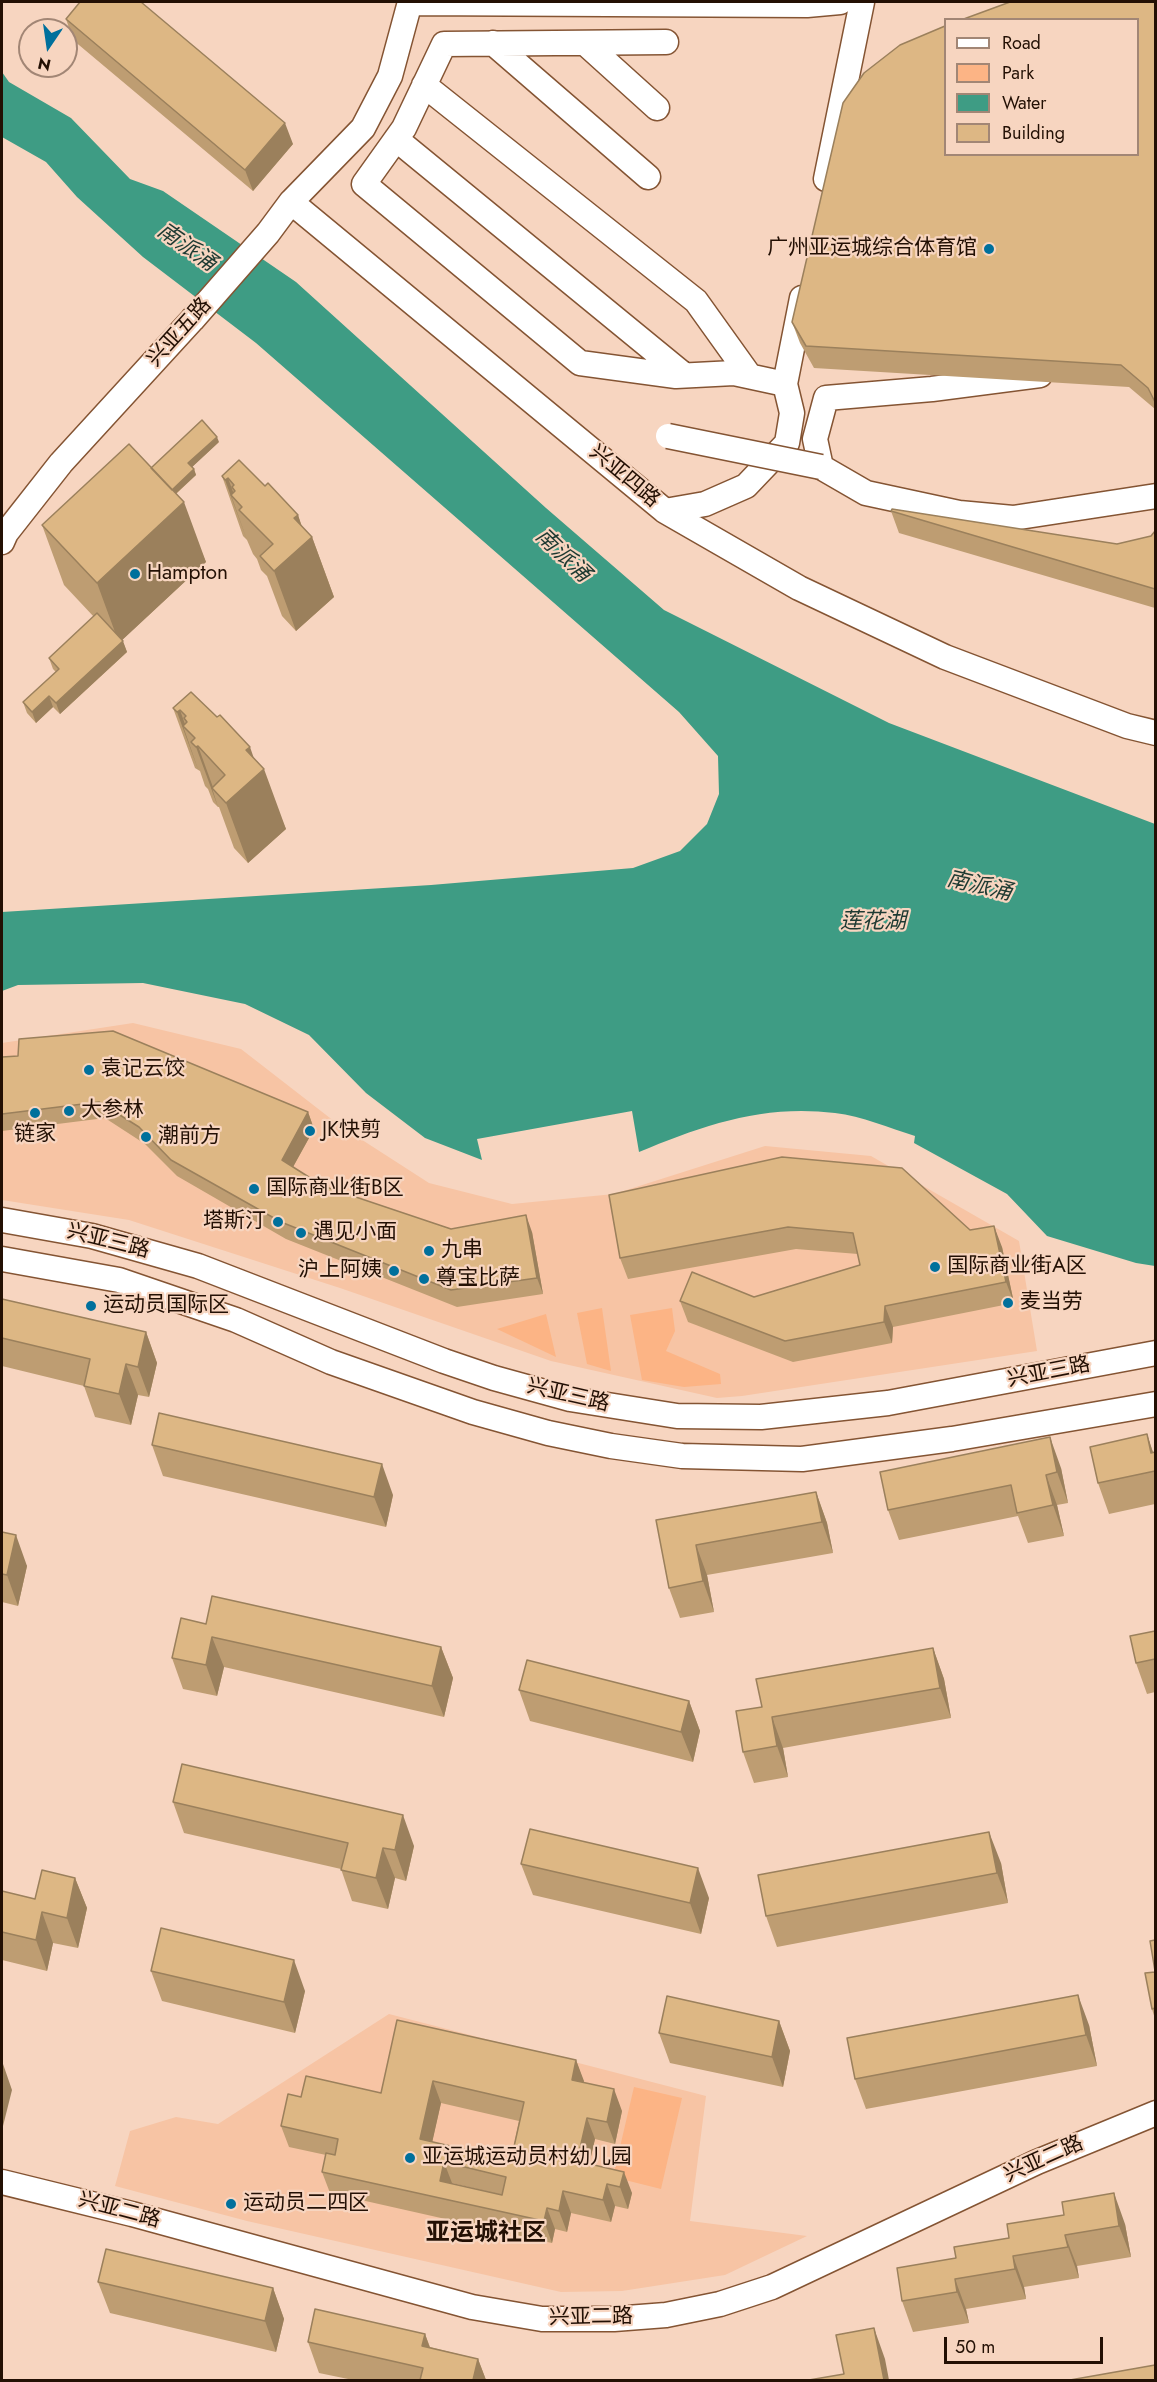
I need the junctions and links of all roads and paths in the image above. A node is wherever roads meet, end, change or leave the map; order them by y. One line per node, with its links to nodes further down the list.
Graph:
1 (406, 2): 2 (street); 12 (street, 兴亚五路)
2 (840, 2)
3 (862, 2): 11 (street)
4 (666, 42): 5 (street)
5 (585, 43): 6 (street); 8 (street)
6 (493, 44): 7 (street); 10 (street)
7 (424, 85): 9 (street); 16 (street)
8 (657, 108)
9 (396, 139): 15 (street); 15 (street)
10 (648, 177)
11 (822, 198)
12 (291, 202): 21 (street, 兴亚四路); 22 (street, 兴亚五路)
13 (806, 280): 17 (street, 兴亚四路)
14 (1061, 373): 19 (street)
15 (684, 375): 16 (street)
16 (749, 375): 17 (street)
17 (785, 384): 21 (street, 兴亚四路)
18 (668, 436): 19 (street, bridge)
19 (821, 466): 20 (street)
20 (1155, 496)
21 (666, 511): 23 (street)
22 (2, 542)
23 (1155, 733)
24 (2, 1220): 26 (street, 兴亚三路)
25 (2, 1260): 27 (street, 兴亚三路)
26 (1155, 1353)
27 (1155, 1404)
28 (1155, 2113): 29 (street, 兴亚二路)
29 (2, 2182)

